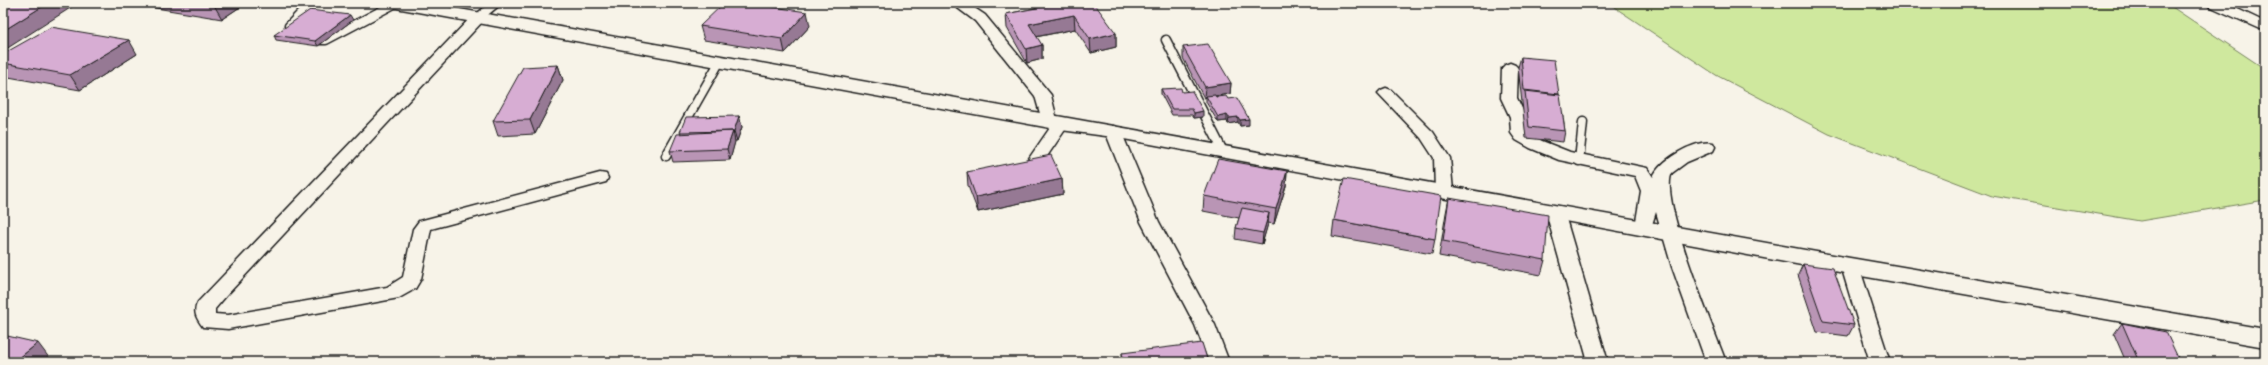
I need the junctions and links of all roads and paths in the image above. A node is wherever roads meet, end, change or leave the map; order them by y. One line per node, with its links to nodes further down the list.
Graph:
1 (8, 3): 7 (street)
2 (311, 3): 10 (lane)
3 (396, 3): 8 (street); 11 (lane)
4 (496, 3): 8 (lane)
5 (958, 3): 16 (street)
6 (2214, 3): 9 (street)
7 (3, 6)
8 (479, 17): 13 (street); 24 (street)
9 (2265, 28)
10 (293, 34)
11 (308, 40)
12 (1166, 40): 20 (lane)
13 (720, 61): 16 (street); 21 (lane)
14 (1510, 68): 22 (street)
15 (1386, 93): 25 (street)
16 (1055, 122): 18 (street); 23 (street)
17 (1583, 122): 22 (lane)
18 (1113, 131): 20 (street); 31 (street)
19 (1706, 147): 28 (street)
20 (1222, 151): 25 (street)
21 (666, 156)
22 (1579, 161): 27 (street)
23 (1031, 167)
24 (600, 178)
25 (1444, 191): 26 (street)
26 (1555, 212): 27 (street); 32 (street)
27 (1644, 227): 28 (street)
28 (1671, 234): 29 (street); 33 (street)
29 (1850, 266): 30 (street); 34 (street)
30 (2265, 338)
31 (1219, 362)
32 (1598, 362)
33 (1716, 362)
34 (1880, 362)

